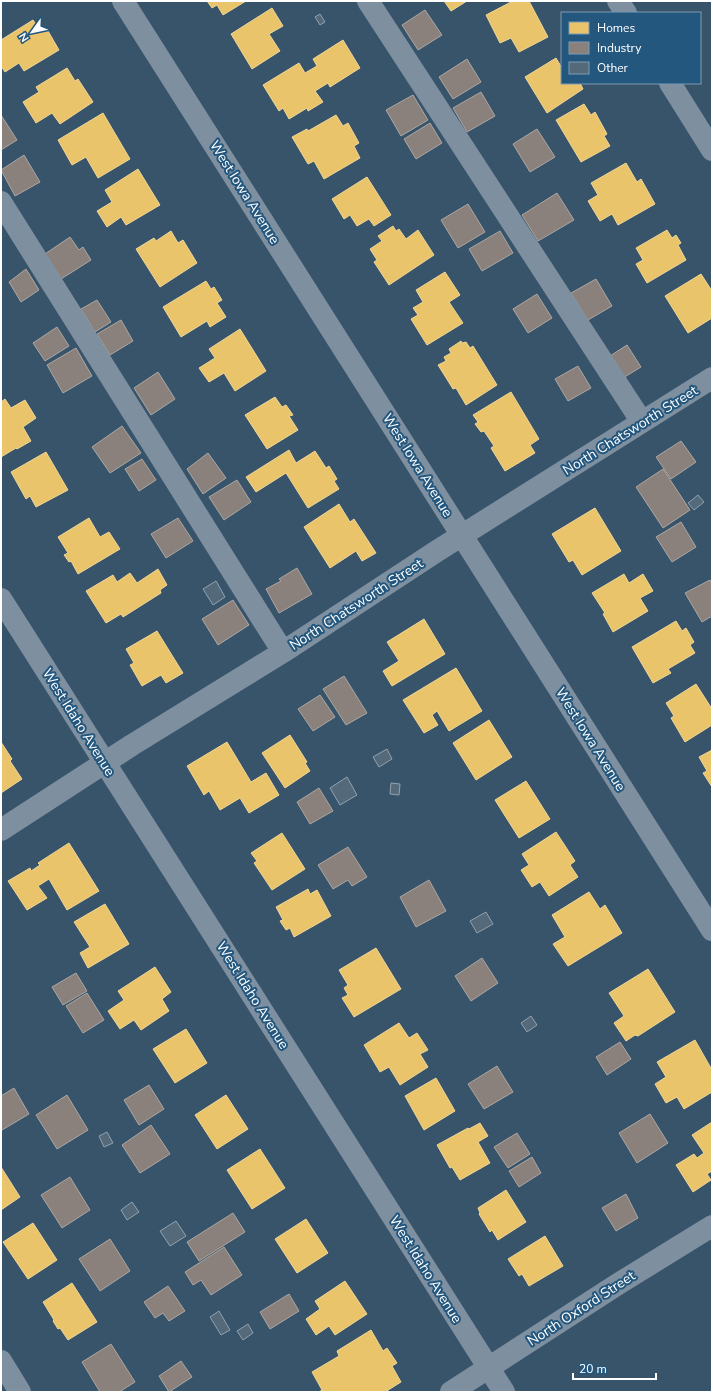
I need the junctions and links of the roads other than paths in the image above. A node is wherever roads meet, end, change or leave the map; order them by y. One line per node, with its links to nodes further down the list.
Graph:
1 (123, 1): 10 (street, West Iowa Avenue)
2 (368, 1): 9 (street)
3 (618, 1): 4 (street)
4 (625, 12)
5 (671, 84): 6 (street)
6 (712, 150)
7 (1, 202): 12 (street)
8 (712, 378): 9 (street, North Chatsworth Street)
9 (642, 422): 10 (street, North Chatsworth Street)
10 (462, 535): 12 (street, North Chatsworth Street); 15 (street, West Iowa Avenue)
11 (1, 599): 13 (street, West Idaho Avenue)
12 (283, 652): 13 (street, North Chatsworth Street)
13 (105, 763): 14 (street, North Chatsworth Street); 18 (street, West Idaho Avenue)
14 (1, 830)
15 (712, 930)
16 (712, 1226): 18 (street, North Oxford Street)
17 (1, 1361): 19 (street)
18 (489, 1368): 20 (street, North Oxford Street); 21 (street, West Idaho Avenue)
19 (20, 1392)
20 (451, 1392)
21 (504, 1392)

